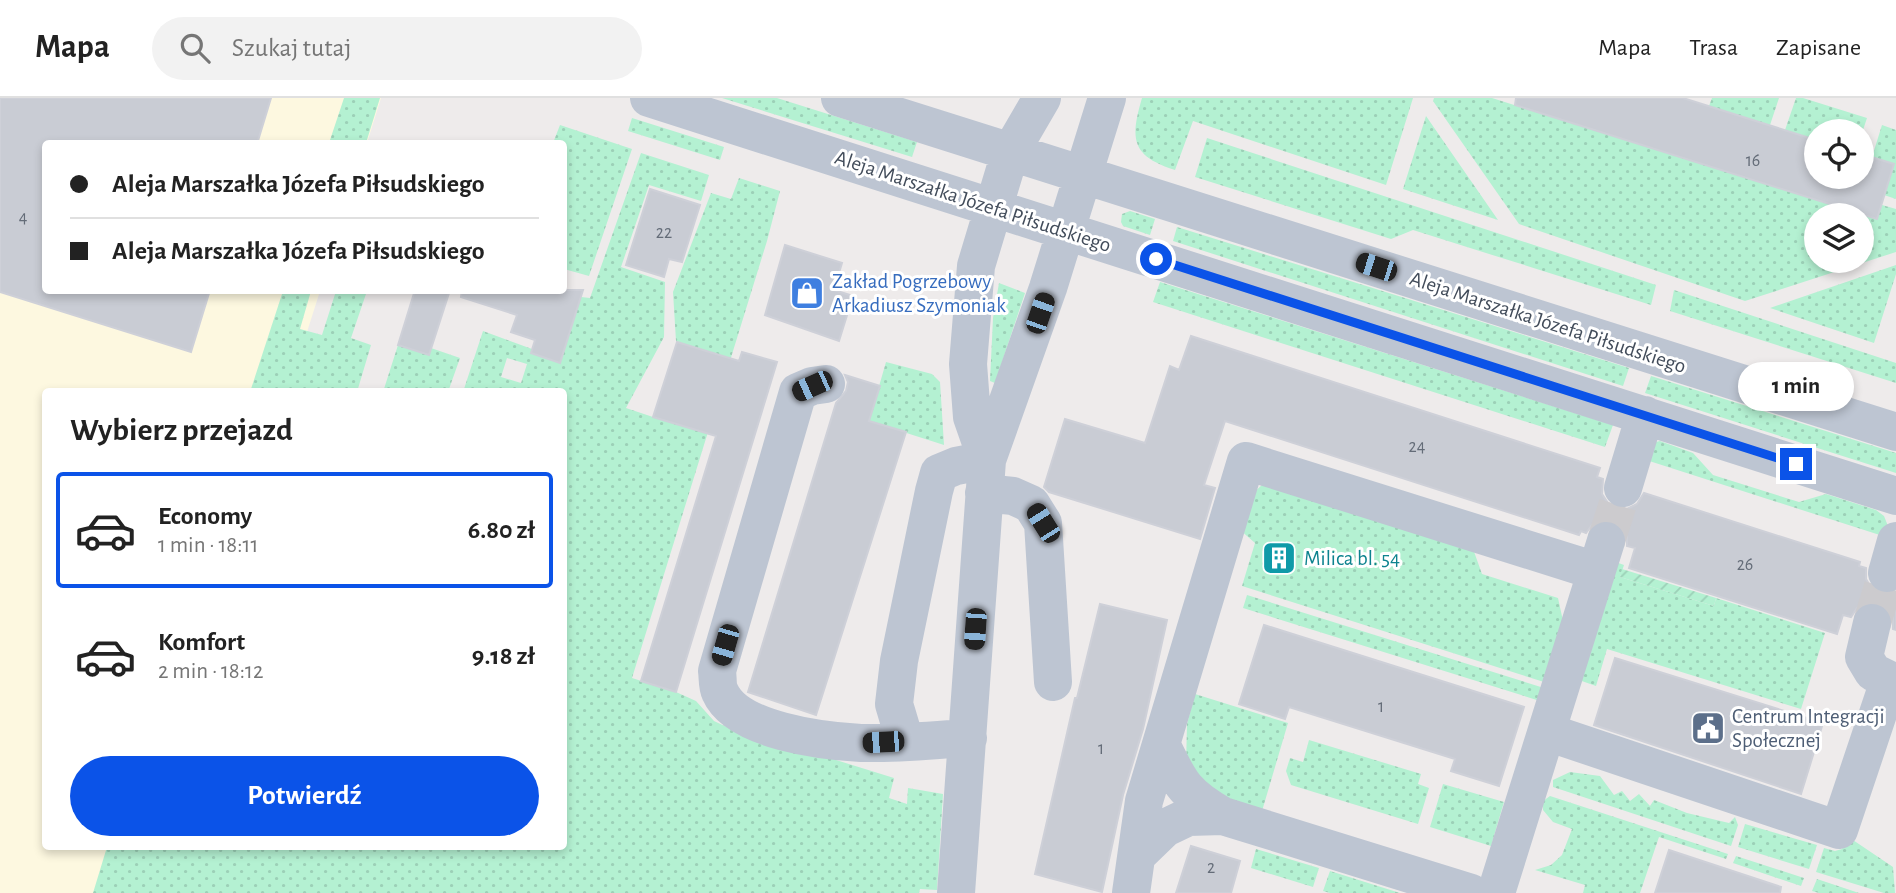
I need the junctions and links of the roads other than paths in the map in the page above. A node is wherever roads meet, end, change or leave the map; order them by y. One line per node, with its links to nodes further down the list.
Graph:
1 (649, 98): 7 (street, Aleja Marszałka Józefa Piłsudskiego)
2 (840, 98): 5 (street, Aleja Marszałka Józefa Piłsudskiego)
3 (1042, 98): 5 (street)
4 (1107, 98): 6 (street)
5 (1010, 153): 6 (street, Aleja Marszałka Józefa Piłsudskiego); 7 (street)
6 (1085, 176): 8 (street); 11 (street, Aleja Marszałka Józefa Piłsudskiego)
7 (993, 207): 8 (street, Aleja Marszałka Józefa Piłsudskiego); 12 (street)
8 (1065, 230): 10 (street, Aleja Marszałka Józefa Piłsudskiego); 12 (street)
9 (826, 384): 20 (street)
10 (1645, 415): 13 (street); 14 (street, Aleja Marszałka Józefa Piłsudskiego)
11 (1896, 432)
12 (985, 477): 16 (street); 19 (street); 20 (street)
13 (1623, 488)
14 (1896, 496)
15 (1872, 623): 17 (street)
16 (1053, 682)
17 (1892, 682): 18 (street)
18 (1547, 732): 21 (street); 27 (street)
19 (968, 738): 20 (street); 24 (street)
20 (905, 741)
21 (1162, 746): 22 (street); 23 (street)
22 (1223, 816): 23 (street); 26 (street)
23 (1137, 855): 25 (street)
24 (956, 893)
25 (1131, 893)
26 (1471, 893)
27 (1496, 893)

